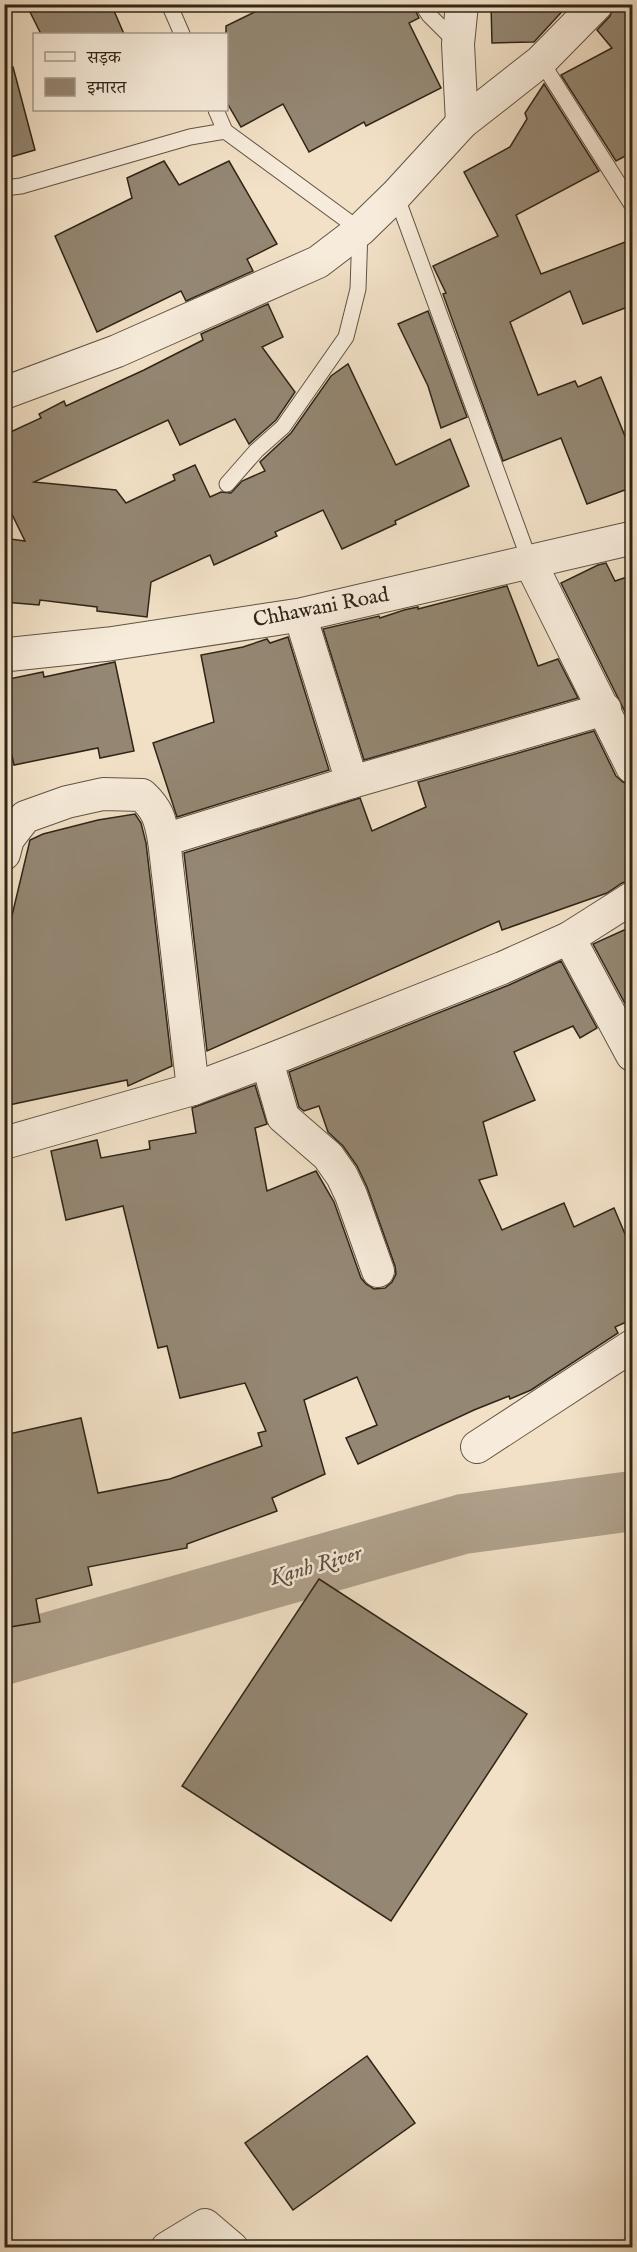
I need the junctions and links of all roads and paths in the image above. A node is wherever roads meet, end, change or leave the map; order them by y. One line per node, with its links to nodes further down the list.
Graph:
1 (169, 4): 5 (lane)
2 (422, 4): 6 (lane)
3 (462, 4): 6 (street)
4 (597, 4): 7 (street)
5 (183, 33)
6 (458, 44): 9 (street)
7 (541, 61): 9 (street); 13 (lane)
8 (216, 111): 10 (lane)
9 (462, 123): 12 (street)
10 (225, 131): 11 (lane); 14 (lane)
11 (4, 188)
12 (396, 195): 14 (street); 18 (lane)
13 (633, 206)
14 (360, 230): 15 (street); 16 (lane)
15 (4, 393)
16 (226, 484)
17 (633, 538): 18 (street, Chhawani Road)
18 (531, 562): 19 (street, Chhawani Road); 21 (street)
19 (300, 615): 20 (street, Chhawani Road); 23 (street)
20 (4, 655)
21 (605, 709): 22 (street); 23 (street)
22 (633, 767)
23 (352, 782): 24 (street)
24 (164, 840): 25 (street); 30 (street)
25 (4, 854)
26 (633, 898): 27 (street)
27 (569, 938): 28 (street); 29 (street)
28 (633, 1055)
29 (267, 1061): 30 (street); 32 (street)
30 (193, 1089): 31 (street)
31 (4, 1143)
32 (378, 1271)
33 (633, 1346): 34 (street)
34 (477, 1447)
35 (167, 2247): 36 (street)
36 (232, 2247)

